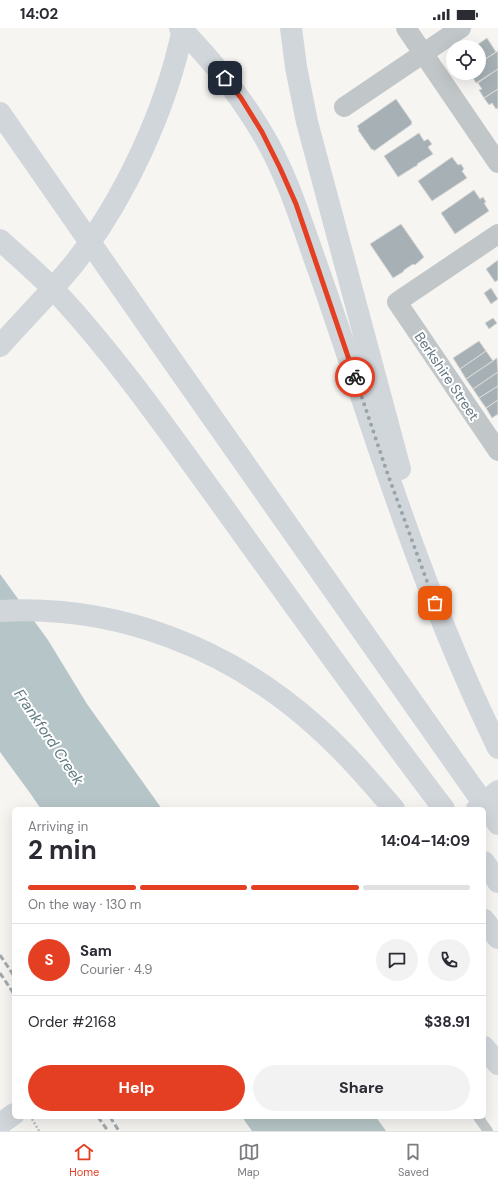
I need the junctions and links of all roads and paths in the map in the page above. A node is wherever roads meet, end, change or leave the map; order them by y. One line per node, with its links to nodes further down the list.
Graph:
1 (181, 28): 11 (main road); 12 (main road)
2 (291, 28): 12 (main road)
3 (406, 28): 5 (street)
4 (461, 28): 5 (street)
5 (424, 53): 6 (street); 8 (street)
6 (344, 107)
7 (0, 113): 20 (main road)
8 (498, 163)
9 (498, 234): 13 (street, Berkshire Street)
10 (0, 240): 17 (main road)
11 (0, 346)
12 (357, 347): 15 (main road)
13 (498, 451)
14 (0, 611): 18 (main road)
15 (498, 748)
16 (498, 791): 19 (main road)
17 (440, 803)
18 (392, 807)
19 (479, 807)
20 (486, 807)
21 (486, 807): 24 (main road)
22 (498, 808): 23 (main road)
23 (486, 814)
24 (498, 824)
25 (486, 865): 26 (main road)
26 (498, 882)
27 (486, 923): 28 (main road)
28 (498, 938)
29 (486, 1049): 30 (main road)
30 (498, 1064)
31 (479, 1119): 34 (lane)
32 (35, 1123): 33 (path)
33 (39, 1131)
34 (488, 1131)

